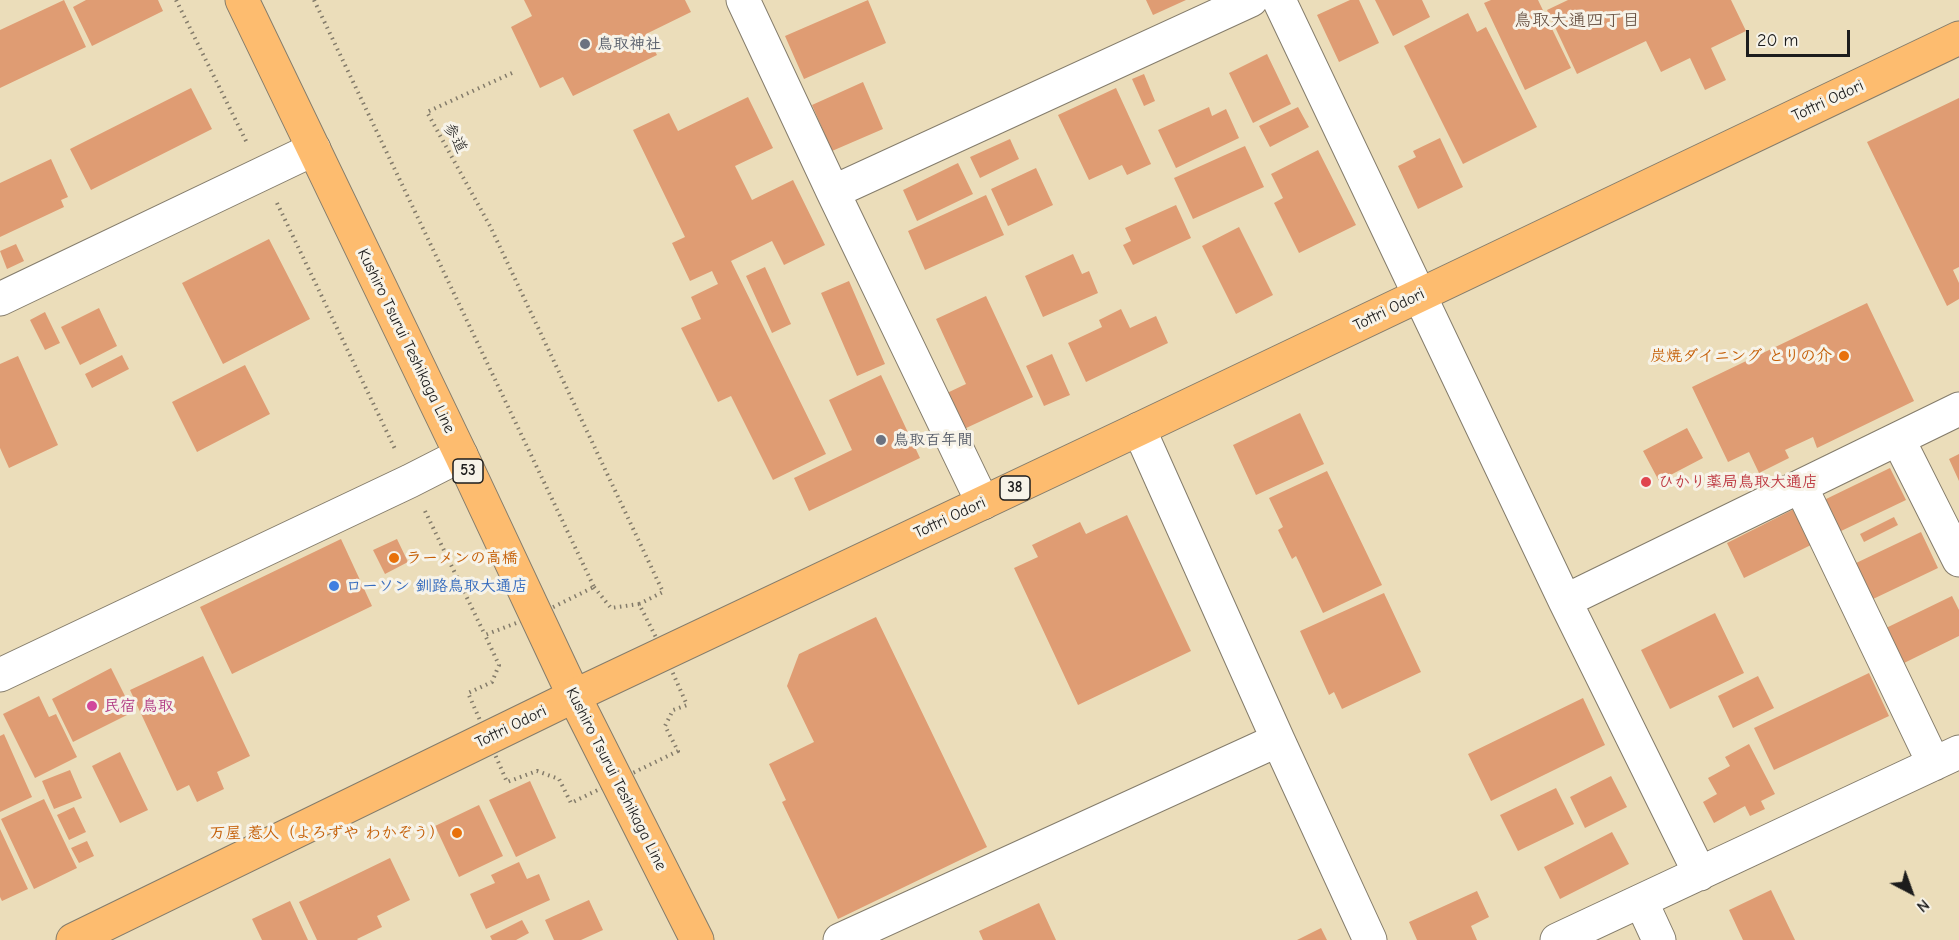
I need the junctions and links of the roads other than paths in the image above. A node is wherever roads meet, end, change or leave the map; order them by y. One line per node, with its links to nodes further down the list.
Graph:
1 (242, 0): 6 (main road, Kushiro Tsurui Teshikaga Line / 53)
2 (743, 0): 7 (street)
3 (1251, 0): 7 (street)
4 (1279, 0): 8 (street)
5 (1959, 38): 8 (main road, Tottri Odori / 38)
6 (314, 149): 9 (street); 13 (main road, Kushiro Tsurui Teshikaga Line / 53)
7 (833, 192): 15 (street)
8 (1420, 295): 11 (main road, Tottri Odori / 38); 17 (street)
9 (0, 299)
10 (1959, 409): 12 (street)
11 (1139, 429): 15 (main road, Tottri Odori / 38); 20 (street)
12 (1898, 439): 14 (street); 16 (street)
13 (461, 455): 18 (street); 19 (main road, Kushiro Tsurui Teshikaga Line / 53)
14 (1800, 487): 17 (street); 21 (street)
15 (983, 503): 19 (main road, Tottri Odori / 38)
16 (1959, 560)
17 (1565, 601): 22 (street)
18 (0, 675)
19 (574, 696): 24 (main road, Tottri Odori / 38); 25 (main road, Kushiro Tsurui Teshikaga Line / 53)
20 (1278, 740): 26 (street); 27 (street)
21 (1946, 758): 22 (street)
22 (1700, 874): 23 (street)
23 (1641, 901): 28 (street); 29 (street)
24 (73, 940)
25 (697, 940)
26 (840, 940)
27 (1370, 940)
28 (1557, 940)
29 (1659, 940)

